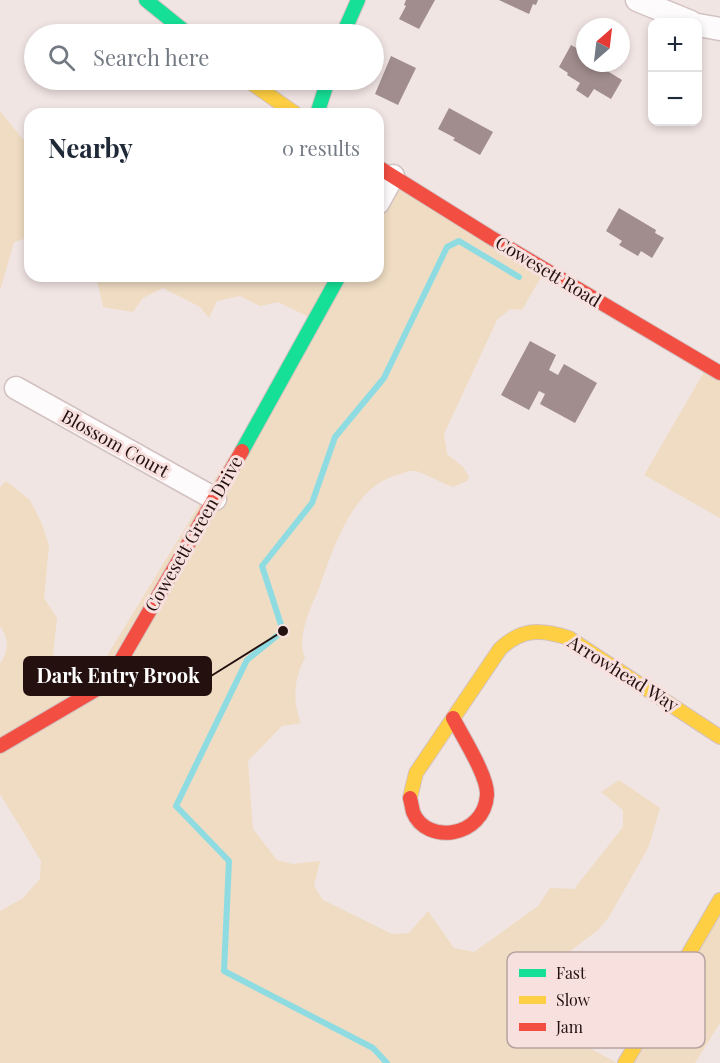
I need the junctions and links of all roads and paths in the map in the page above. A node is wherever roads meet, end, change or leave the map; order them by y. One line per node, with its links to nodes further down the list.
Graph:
1 (146, 0): 5 (street)
2 (358, 0): 6 (street)
3 (637, 0): 4 (street)
4 (681, 18)
5 (176, 24)
6 (347, 24)
7 (702, 26): 8 (street)
8 (720, 29)
9 (261, 90): 11 (street)
10 (325, 90): 12 (street)
11 (287, 108)
12 (319, 108)
13 (385, 172): 15 (street, Cowesett Road)
14 (336, 282): 17 (street, Cowesett Green Drive)
15 (720, 373)
16 (16, 388): 17 (street, Blossom Court)
17 (215, 499): 20 (street, Cowesett Green Drive)
18 (453, 718): 18 (street, Arrowhead Way); 19 (street, Arrowhead Way)
19 (720, 737)
20 (0, 746)
21 (720, 900): 22 (street)
22 (690, 952)
23 (634, 1048): 24 (street)
24 (625, 1063)

